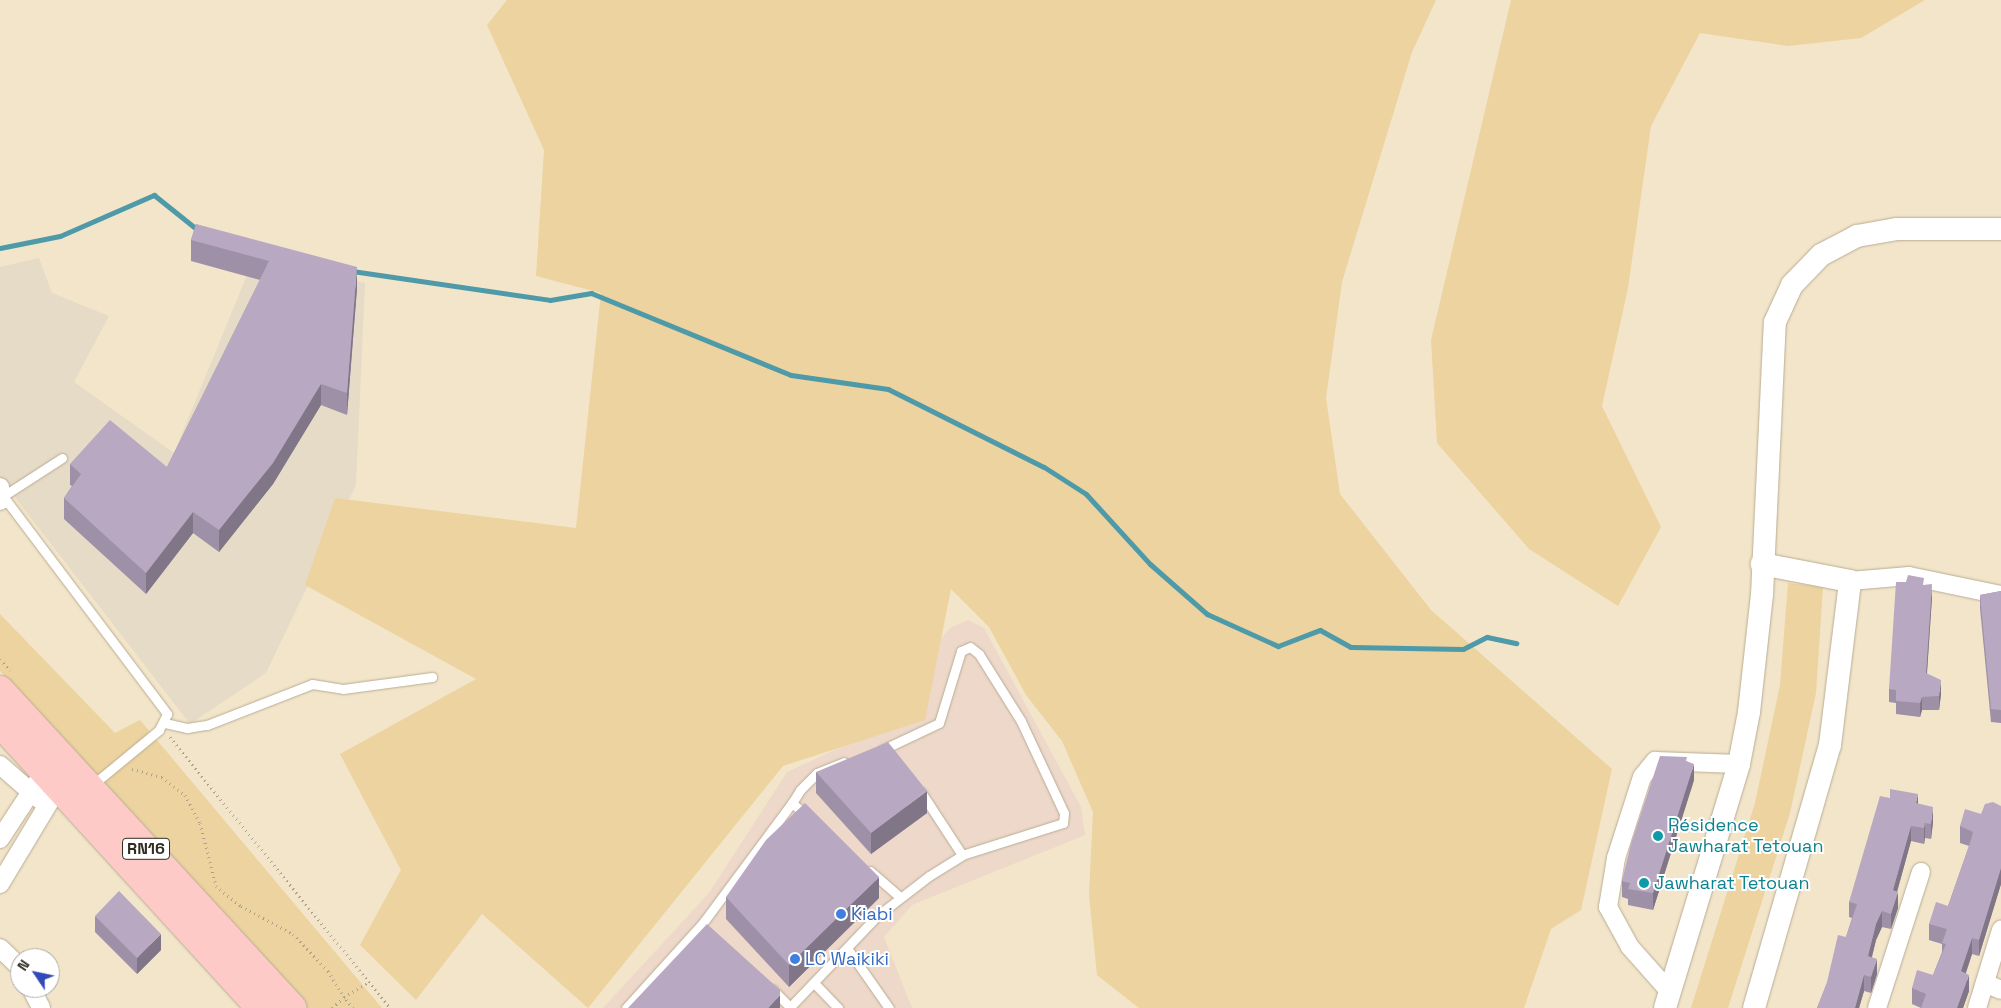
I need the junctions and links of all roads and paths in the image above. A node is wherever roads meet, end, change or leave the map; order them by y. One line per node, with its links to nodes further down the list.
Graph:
1 (2001, 229): 4 (street)
2 (62, 458): 3 (lane)
3 (1, 495): 10 (lane)
4 (1762, 564): 5 (street); 16 (street)
5 (1850, 580): 6 (street); 49 (street)
6 (2001, 595)
7 (432, 677): 10 (lane)
8 (0, 690): 19 (highway, RN16)
9 (0, 723): 20 (highway, RN16)
10 (163, 724): 15 (lane); 34 (path)
11 (891, 747): 12 (lane); 13 (lane); 24 (lane)
12 (874, 752)
13 (896, 755)
14 (856, 758): 21 (lane)
15 (120, 761): 19 (lane); 38 (path)
16 (1739, 764): 39 (street); 39 (street)
17 (0, 765): 20 (street)
18 (913, 780): 24 (lane)
19 (89, 788): 42 (highway, RN16)
20 (45, 790): 23 (street); 27 (street); 41 (highway, RN16)
21 (792, 803): 22 (lane); 46 (lane)
22 (813, 822)
23 (0, 839)
24 (962, 855): 28 (lane)
25 (864, 865): 28 (lane)
26 (1921, 872): 50 (street)
27 (0, 884)
28 (900, 897): 31 (lane)
29 (2001, 930): 36 (street)
30 (0, 948): 32 (street)
31 (848, 948): 35 (lane); 48 (lane)
32 (10, 958)
33 (764, 981): 40 (lane)
34 (369, 982): 38 (path); 45 (path)
35 (814, 983): 40 (lane); 47 (lane)
36 (1985, 983): 37 (street); 51 (street)
37 (2001, 990)
38 (344, 996): 43 (path); 44 (path)
39 (1667, 1000)
40 (791, 1007)
41 (260, 1008)
42 (292, 1008)
43 (332, 1008)
44 (353, 1008)
45 (390, 1008)
46 (626, 1008)
47 (838, 1008)
48 (889, 1008)
49 (1754, 1008)
50 (1877, 1008)
51 (1977, 1008)

